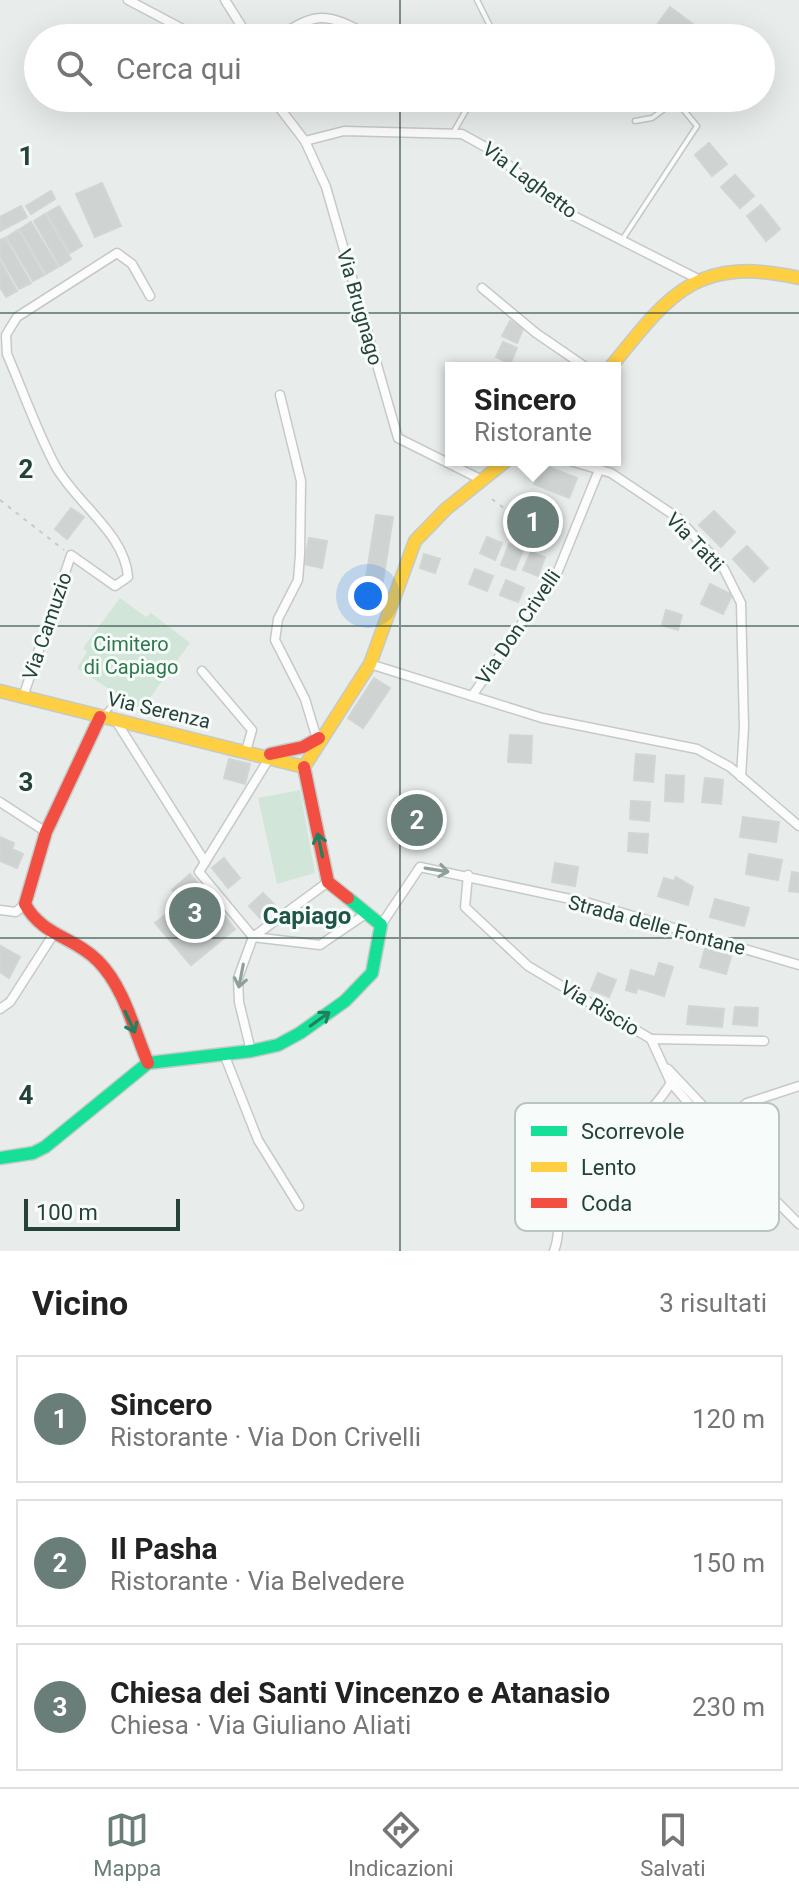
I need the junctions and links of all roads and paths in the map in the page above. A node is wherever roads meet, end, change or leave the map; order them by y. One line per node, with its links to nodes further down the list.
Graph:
1 (128, 0): 4 (street)
2 (225, 0): 5 (street)
3 (477, 0): 8 (lane)
4 (173, 24)
5 (240, 24)
6 (301, 24): 7 (street)
7 (345, 24)
8 (489, 24)
9 (283, 112): 15 (street, Via Brugnago)
10 (465, 112): 14 (lane)
11 (660, 112): 13 (lane)
12 (685, 112): 16 (lane)
13 (635, 121)
14 (453, 133): 15 (street, Via Laghetto); 16 (street, Via Laghetto)
15 (305, 141): 24 (street, Via Brugnago)
16 (622, 240): 17 (street, Via Laghetto)
17 (696, 278): 18 (street); 22 (street)
18 (799, 278)
19 (482, 288): 21 (street)
20 (150, 296): 33 (street)
21 (578, 362)
22 (615, 362)
23 (280, 395): 42 (street)
24 (445, 462)
25 (454, 466): 29 (street, Via Brugnago)
26 (500, 466): 29 (street)
27 (586, 466): 28 (street, Via Tatti)
28 (599, 470): 37 (street, Via Don Crivelli); 47 (street, Via Tatti)
29 (482, 480): 34 (street)
30 (492, 499): 32 (path)
31 (0, 500): 33 (path)
32 (513, 515)
33 (71, 555): 38 (street, Via Camuzio)
34 (370, 664): 37 (street); 42 (street)
35 (202, 671): 43 (street)
36 (0, 691): 38 (street, Via Serenza)
37 (472, 696): 47 (street)
38 (23, 697): 40 (street, Via Serenza)
39 (121, 697): 40 (lane)
40 (100, 717): 41 (street, Via Serenza); 50 (street)
41 (116, 721): 43 (street, Via Serenza); 51 (street)
42 (319, 738): 46 (street)
43 (246, 751): 44 (street, Via Serenza)
44 (267, 756): 45 (street, Via Serenza); 51 (street)
45 (289, 756): 46 (street, Via Serenza); 46 (street)
46 (306, 757): 53 (street, one-way to 46)
47 (741, 777): 49 (street)
48 (0, 802): 50 (street)
49 (799, 826)
50 (46, 832): 54 (street)
51 (205, 862): 59 (street)
52 (468, 875): 57 (street, Strada delle Fontane, one-way to 52); 60 (street, Strada delle Fontane); 62 (street, Via Riscio)
53 (328, 882): 56 (street); 59 (street)
54 (25, 904): 55 (street); 58 (street)
55 (0, 910)
56 (367, 913): 57 (street); 59 (street)
57 (381, 925): 64 (street, one-way to 57)
58 (53, 935): 61 (street); 67 (street, one-way to 67)
59 (253, 937): 64 (street, one-way to 64)
60 (799, 965)
61 (0, 1009)
62 (651, 1039): 63 (street); 66 (street, Via Riscio)
63 (764, 1041)
64 (251, 1051): 65 (street)
65 (224, 1054): 67 (street); 76 (street)
66 (660, 1059): 68 (street, Via Riscio); 72 (street)
67 (148, 1063): 74 (street)
68 (671, 1083): 70 (street); 71 (street, Via Riscio)
69 (799, 1086): 73 (street)
70 (655, 1103)
71 (688, 1103)
72 (698, 1103)
73 (747, 1103)
74 (0, 1158)
75 (779, 1204): 77 (street, Via Riscio)
76 (299, 1206)
77 (799, 1224)
78 (561, 1231): 79 (street)
79 (554, 1251)

